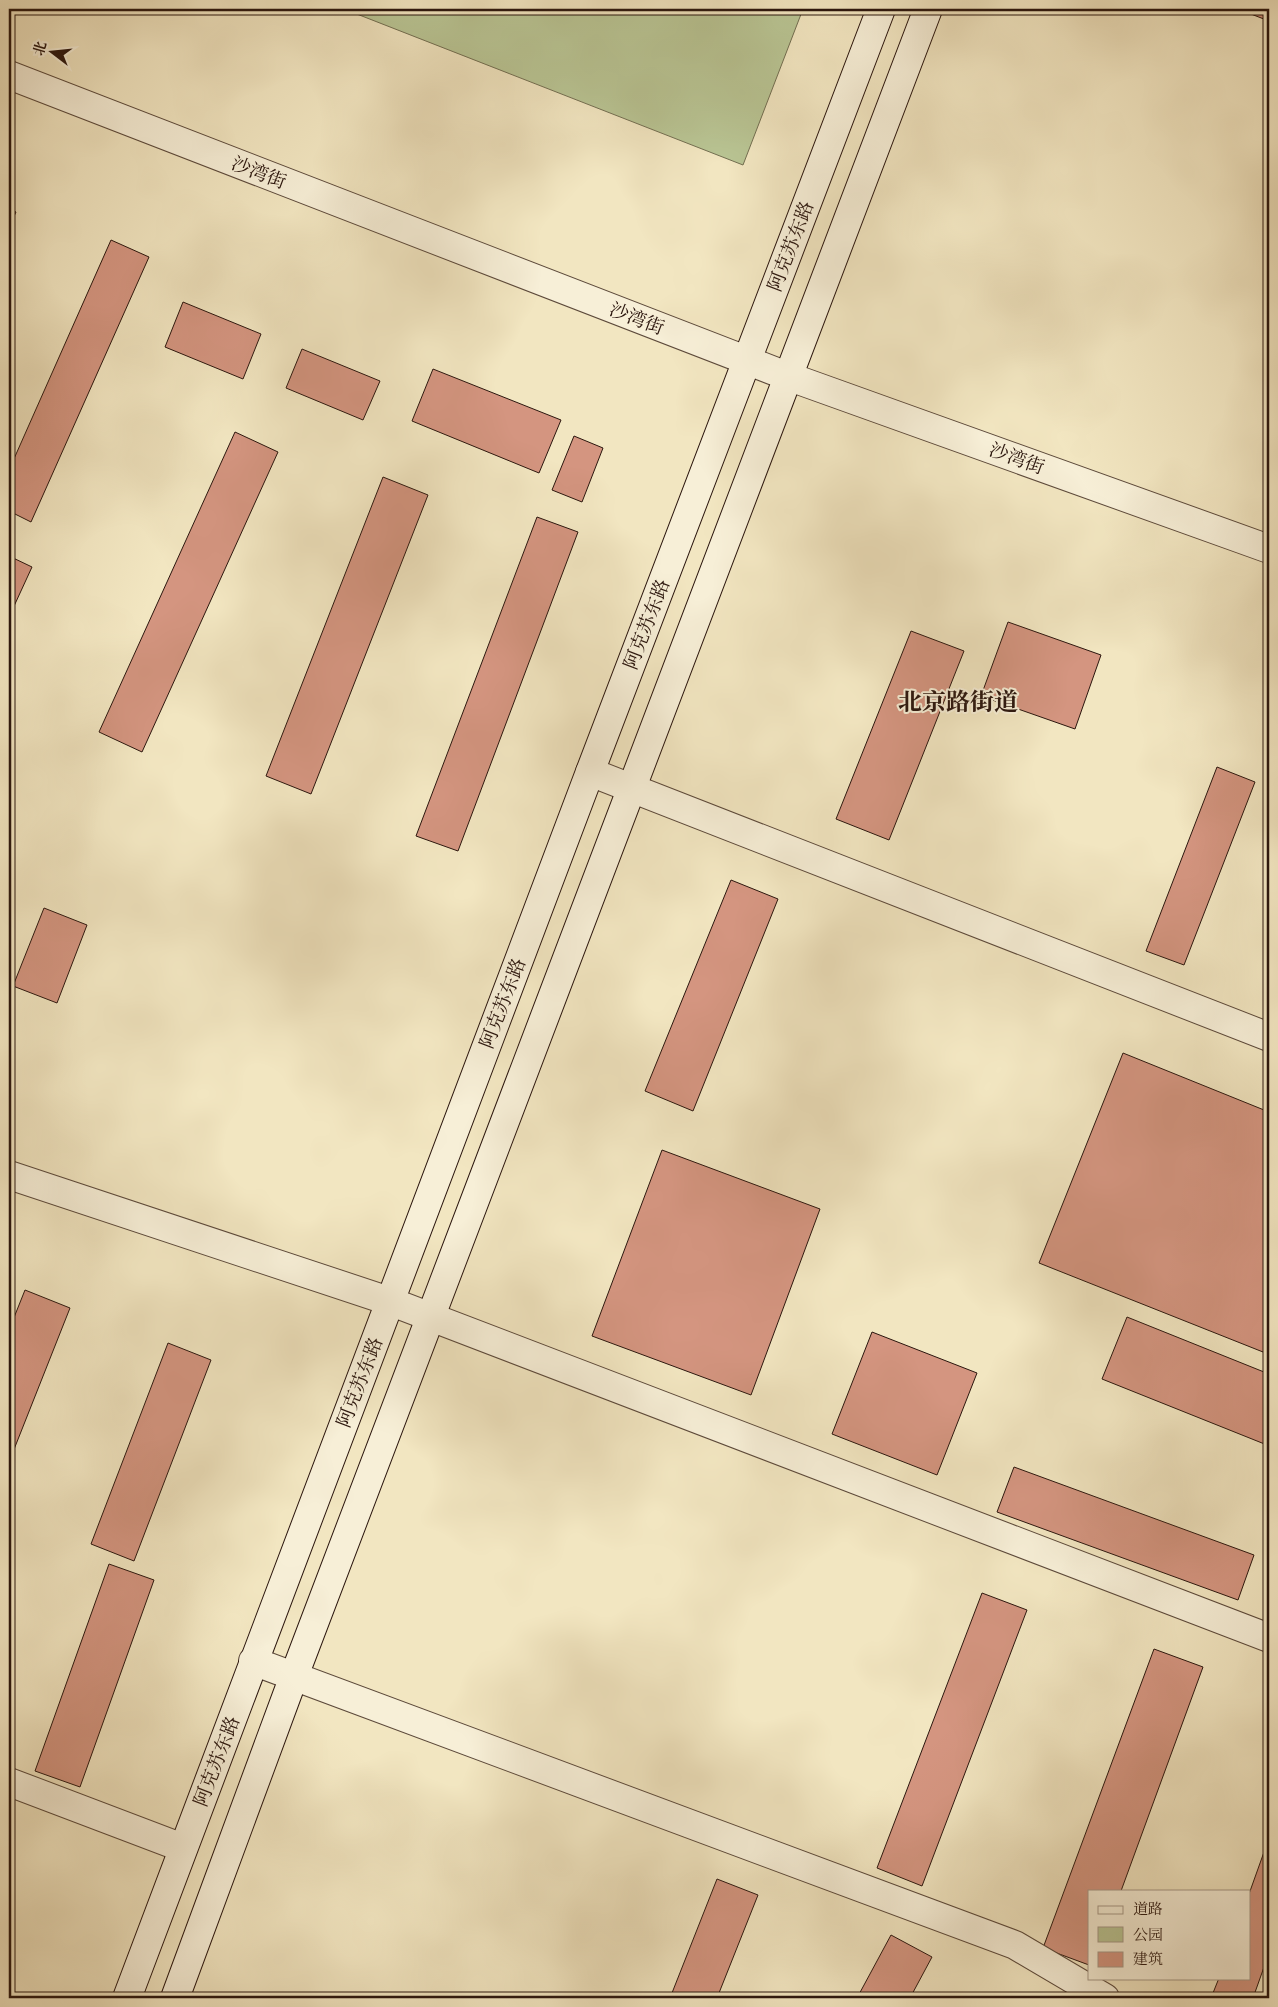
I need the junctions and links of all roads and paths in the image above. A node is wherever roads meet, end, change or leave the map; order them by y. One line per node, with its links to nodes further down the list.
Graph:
1 (881, 9): 4 (street, 阿克苏东路)
2 (928, 9): 5 (street)
3 (9, 75): 4 (street, 沙湾街)
4 (746, 360): 5 (street, 沙湾街); 7 (street, 阿克苏东路)
5 (787, 376): 6 (street, 沙湾街); 8 (street)
6 (1269, 549)
7 (590, 772): 8 (street); 11 (street, 阿克苏东路)
8 (631, 788): 9 (street); 12 (street)
9 (1269, 1037)
10 (9, 1174): 11 (street)
11 (389, 1301): 12 (street); 14 (street, 阿克苏东路)
12 (431, 1317): 13 (street); 15 (street)
13 (1269, 1638)
14 (253, 1661): 15 (street); 17 (street, 阿克苏东路)
15 (294, 1676): 19 (street); 20 (street)
16 (9, 1782): 17 (street)
17 (183, 1848): 18 (street, 阿克苏东路)
18 (127, 1998)
19 (175, 1998)
20 (1105, 1998)

